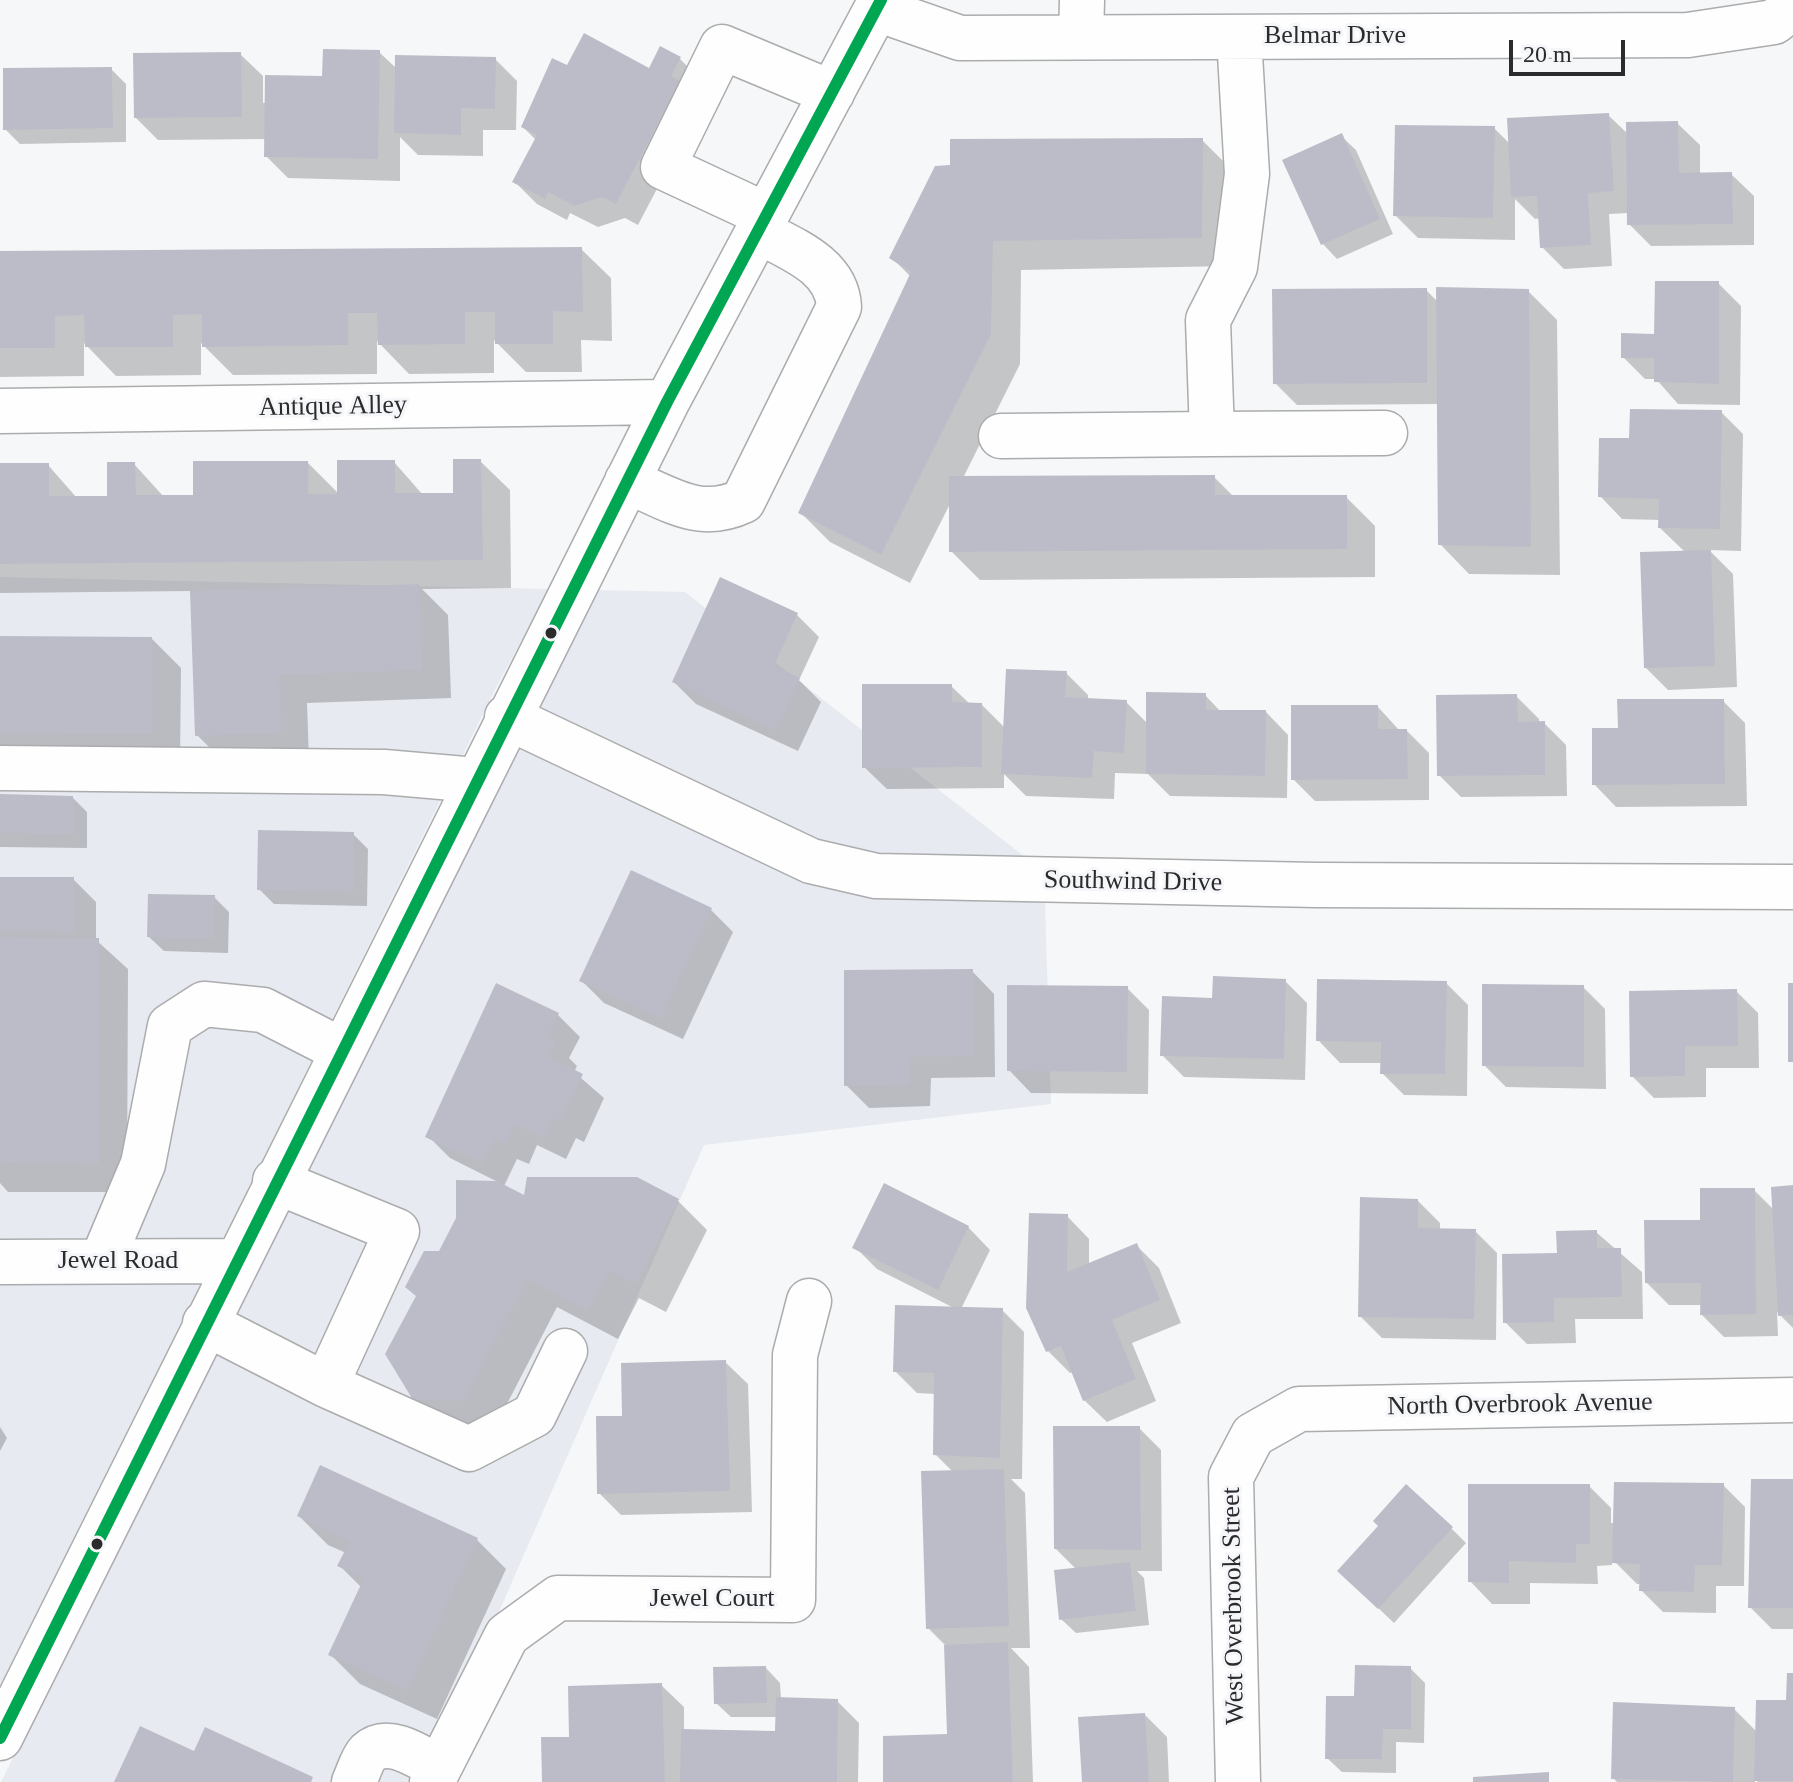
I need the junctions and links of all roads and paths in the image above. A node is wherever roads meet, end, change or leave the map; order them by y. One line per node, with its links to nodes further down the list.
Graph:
1 (879, 4): 2 (street, Belmar Drive); 5 (street)
2 (1081, 19): 4 (street, Belmar Drive)
3 (1787, 25): 4 (street, Belmar Drive)
4 (1239, 37): 10 (street)
5 (832, 93): 6 (street); 6 (street)
6 (762, 223): 7 (street); 12 (street)
7 (667, 402): 8 (street, Antique Alley); 12 (street)
8 (0, 411)
9 (1385, 433): 10 (street)
10 (1212, 434): 11 (street)
11 (1001, 436)
12 (627, 481): 13 (street)
13 (507, 717): 15 (street); 16 (street, Southwind Drive)
14 (0, 768): 15 (street)
15 (476, 780): 17 (street)
16 (1793, 887)
17 (341, 1050): 18 (street); 19 (street)
18 (275, 1181): 20 (street); 25 (street)
19 (102, 1261): 20 (street, Jewel Road); 21 (street, Jewel Road)
20 (235, 1261): 23 (street)
21 (0, 1262)
22 (809, 1301): 29 (street, Jewel Court)
23 (205, 1323): 25 (street); 28 (street)
24 (565, 1351): 25 (street)
25 (326, 1385)
26 (1793, 1400): 27 (street, North Overbrook Avenue)
27 (1253, 1435): 31 (street, West Overbrook Street)
28 (0, 1738)
29 (436, 1775): 30 (street)
30 (354, 1782)
31 (1238, 1782)

